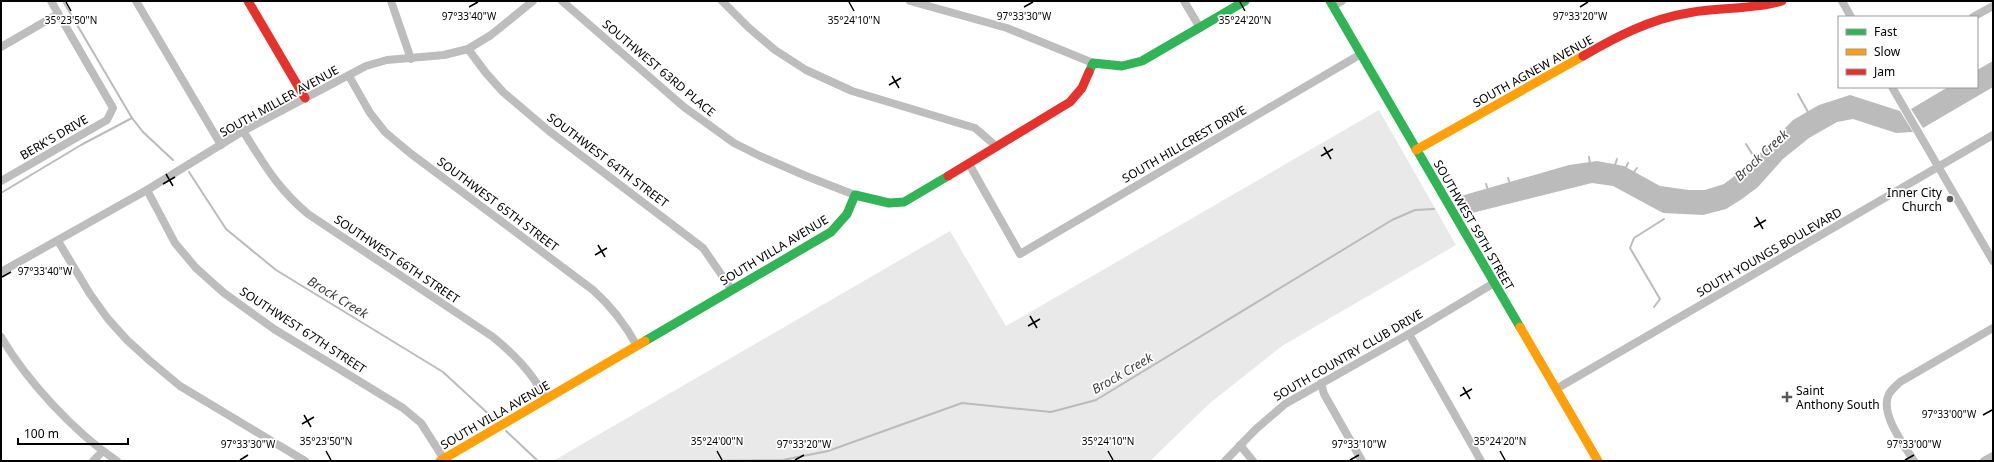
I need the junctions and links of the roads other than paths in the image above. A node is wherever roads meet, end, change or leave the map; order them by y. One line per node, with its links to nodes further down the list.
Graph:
1 (51, 1): 16 (street)
2 (136, 1): 30 (street)
3 (248, 1): 27 (street)
4 (391, 1): 23 (street)
5 (533, 1): 21 (street, SOUTH MILLER AVENUE)
6 (562, 1): 37 (street, SOUTHWEST 63RD PLACE)
7 (722, 1): 31 (street)
8 (910, 1): 24 (street)
9 (1184, 1): 19 (street)
10 (1245, 1): 19 (street)
11 (1342, 1): 14 (street)
12 (1782, 1): 32 (street, SOUTH AGNEW AVENUE)
13 (1842, 1): 17 (street)
14 (1331, 4): 22 (street, SOUTHWEST 59TH STREET)
15 (1993, 6): 18 (street)
16 (58, 14): 20 (street); 35 (street, BERK'S DRIVE)
17 (1850, 16)
18 (1975, 16)
19 (1200, 28): 24 (street)
20 (1, 46)
21 (468, 48): 23 (street, SOUTH MILLER AVENUE); 42 (street, SOUTHWEST 64TH STREET)
22 (1361, 54): 32 (street, SOUTHWEST 59TH STREET); 33 (street, SOUTH HILLCREST DRIVE)
23 (411, 59): 25 (street, SOUTH MILLER AVENUE)
24 (1093, 63): 31 (street)
25 (349, 76): 27 (street, SOUTH MILLER AVENUE); 46 (street, SOUTHWEST 65TH STREET)
26 (1893, 88): 34 (street)
27 (305, 98): 28 (street, SOUTH MILLER AVENUE)
28 (243, 131): 30 (street, SOUTH MILLER AVENUE); 49 (street, SOUTHWEST 66TH STREET)
29 (1993, 135): 34 (street, SOUTH YOUNGS BOULEVARD)
30 (221, 146): 36 (street, SOUTH MILLER AVENUE)
31 (997, 147): 33 (street)
32 (1416, 150): 41 (street, SOUTHWEST 59TH STREET)
33 (969, 164): 37 (street)
34 (1939, 167): 39 (street); 48 (street, SOUTH YOUNGS BOULEVARD)
35 (1, 181)
36 (147, 190): 38 (street, SOUTH MILLER AVENUE); 53 (street, SOUTHWEST 67TH STREET)
37 (855, 195): 42 (street, SOUTH VILLA AVENUE)
38 (58, 241): 40 (street, SOUTH MILLER AVENUE); 56 (street)
39 (1993, 261)
40 (1, 272)
41 (1494, 283): 44 (street, SOUTH COUNTRY CLUB DRIVE); 48 (street, SOUTHWEST 59TH STREET)
42 (732, 290): 46 (street, SOUTH VILLA AVENUE)
43 (1993, 328): 62 (street)
44 (1409, 334): 47 (street, SOUTH COUNTRY CLUB DRIVE); 60 (street)
45 (1, 337): 51 (street)
46 (637, 346): 49 (street, SOUTH VILLA AVENUE)
47 (1321, 383): 50 (street, SOUTH COUNTRY CLUB DRIVE); 59 (street)
48 (1556, 389): 61 (street, SOUTHWEST 59TH STREET)
49 (546, 398): 53 (street, SOUTH VILLA AVENUE)
50 (1240, 445): 57 (street, SOUTH COUNTRY CLUB DRIVE); 58 (street)
51 (103, 451): 54 (street); 55 (street)
52 (1993, 456): 63 (street)
53 (442, 460)
54 (93, 461)
55 (117, 461)
56 (305, 461)
57 (1225, 461)
58 (1252, 461)
59 (1362, 461)
60 (1481, 461)
61 (1598, 461)
62 (1914, 461)
63 (1984, 461)

